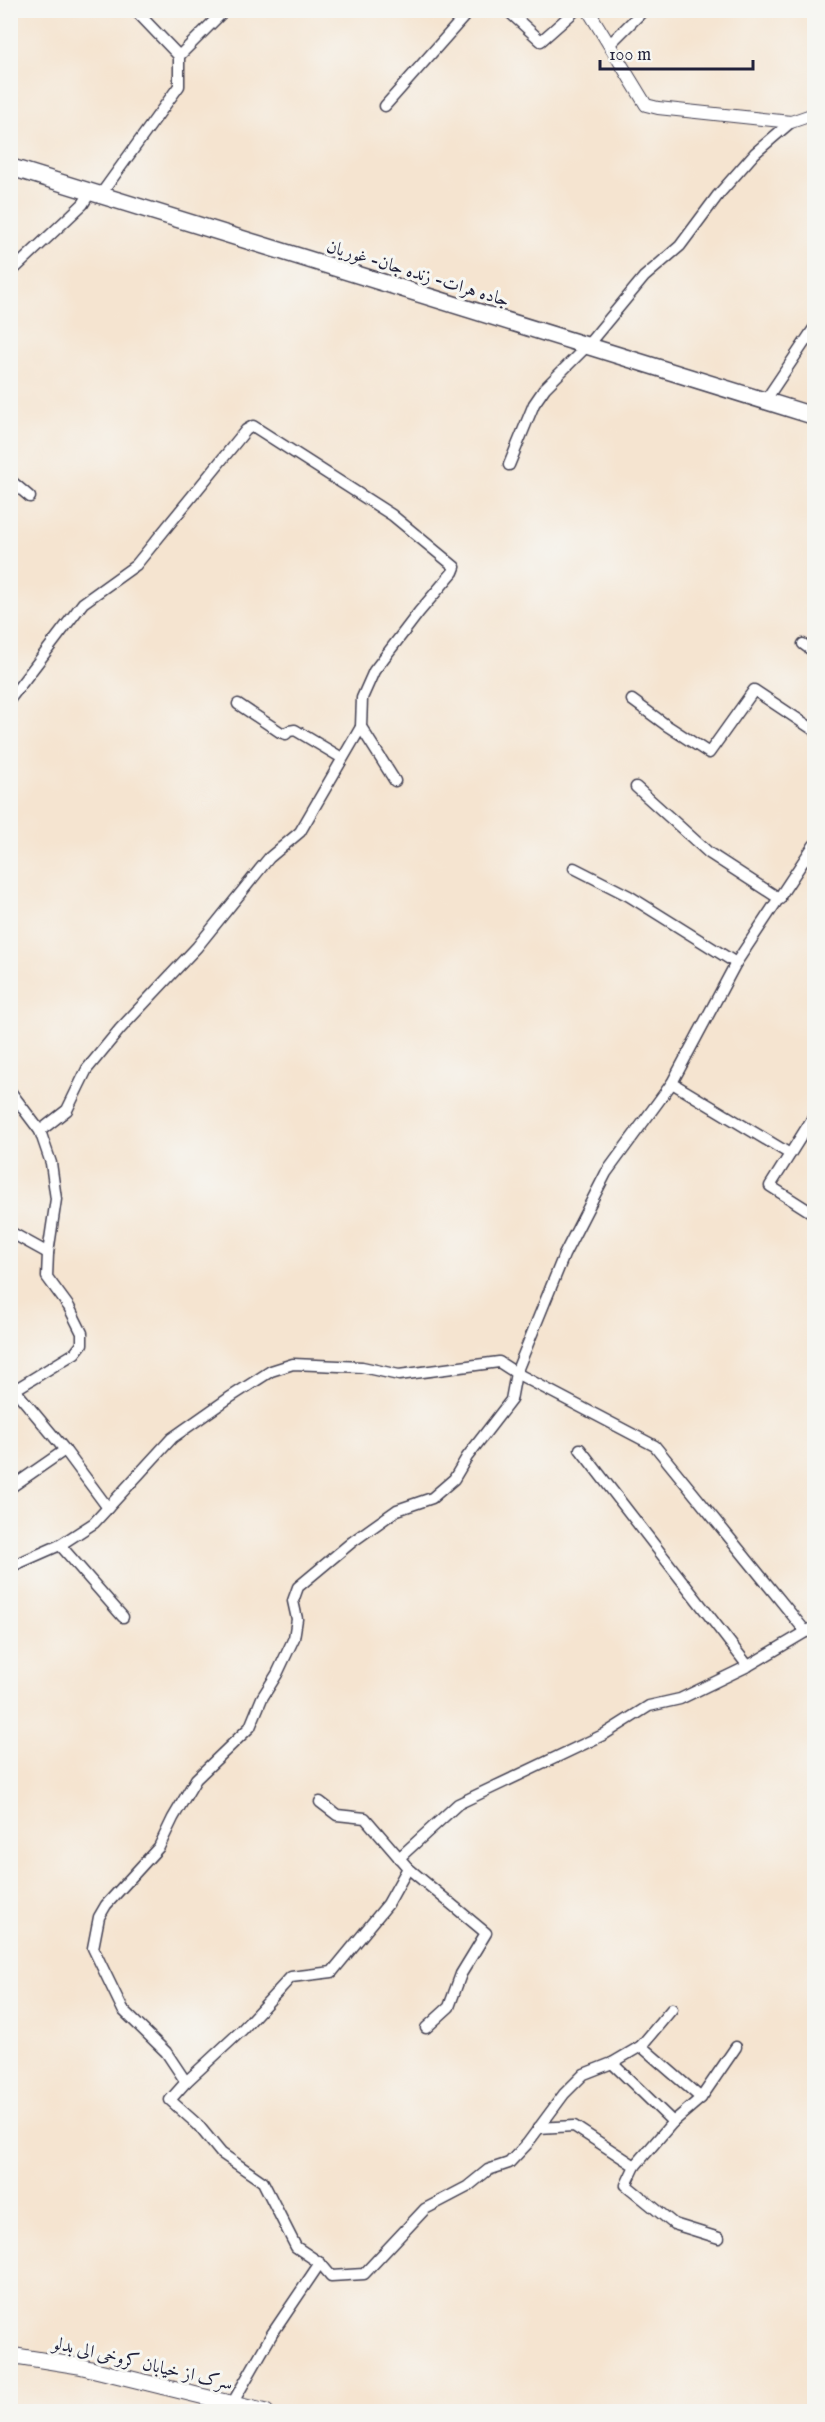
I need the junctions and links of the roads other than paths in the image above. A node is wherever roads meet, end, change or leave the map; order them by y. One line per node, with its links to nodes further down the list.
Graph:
1 (135, 10): 9 (street)
2 (225, 10): 9 (street)
3 (470, 10): 10 (street)
4 (507, 10): 5 (street)
5 (576, 10)
6 (588, 10): 8 (street)
7 (645, 10): 8 (street)
8 (610, 45): 12 (street)
9 (179, 56): 14 (street)
10 (385, 106)
11 (814, 114): 12 (street)
12 (791, 122): 17 (street)
13 (10, 167): 14 (main road, جاده هرات- زنده جان- غوریان)
14 (96, 193): 15 (street); 17 (main road, جاده هرات- زنده جان- غوریان)
15 (10, 273)
16 (814, 328): 18 (street)
17 (586, 347): 18 (main road, جاده هرات- زنده جان- غوریان); 20 (street)
18 (765, 401): 19 (main road, جاده هرات- زنده جان- غوریان)
19 (814, 416)
20 (510, 465)
21 (10, 480): 22 (street)
22 (30, 497)
23 (802, 644): 24 (street)
24 (814, 652)
25 (10, 699): 28 (street)
26 (632, 700): 29 (street)
27 (238, 704): 30 (street)
28 (361, 727): 30 (street); 31 (street)
29 (814, 730)
30 (342, 758): 41 (street)
31 (394, 781)
32 (636, 787): 36 (street)
33 (814, 845): 34 (street)
34 (811, 860): 36 (street)
35 (574, 867): 37 (street)
36 (780, 899): 37 (street)
37 (736, 963): 38 (street)
38 (672, 1083): 42 (street); 46 (street)
39 (12, 1096): 41 (street)
40 (814, 1116): 42 (street)
41 (39, 1131): 45 (street)
42 (790, 1154): 43 (street)
43 (814, 1214)
44 (10, 1232): 45 (street)
45 (48, 1253): 47 (street)
46 (516, 1373): 51 (street); 55 (street); 65 (street)
47 (13, 1386): 49 (street)
48 (580, 1449): 56 (street)
49 (65, 1450): 50 (street); 51 (street)
50 (10, 1488)
51 (108, 1508): 52 (street)
52 (60, 1545): 53 (street); 54 (street)
53 (10, 1567)
54 (123, 1617)
55 (810, 1629): 56 (street)
56 (748, 1666): 58 (street)
57 (320, 1802): 58 (street)
58 (399, 1858): 59 (street)
59 (408, 1868): 61 (street); 65 (street)
60 (672, 2009): 62 (street)
61 (426, 2028)
62 (641, 2046): 64 (street); 66 (street)
63 (736, 2047): 66 (street)
64 (612, 2063): 67 (street); 68 (street)
65 (186, 2082): 71 (street)
66 (701, 2098): 67 (street)
67 (673, 2122): 69 (street)
68 (538, 2128): 69 (street); 71 (street)
69 (635, 2166): 70 (street)
70 (719, 2238)
71 (321, 2263): 73 (street)
72 (10, 2355): 73 (main road, سرک از خیابان کروخی الی بدلو)
73 (232, 2404): 74 (main road, سرک از خیابان کروخی الی بدلو)
74 (266, 2412)

